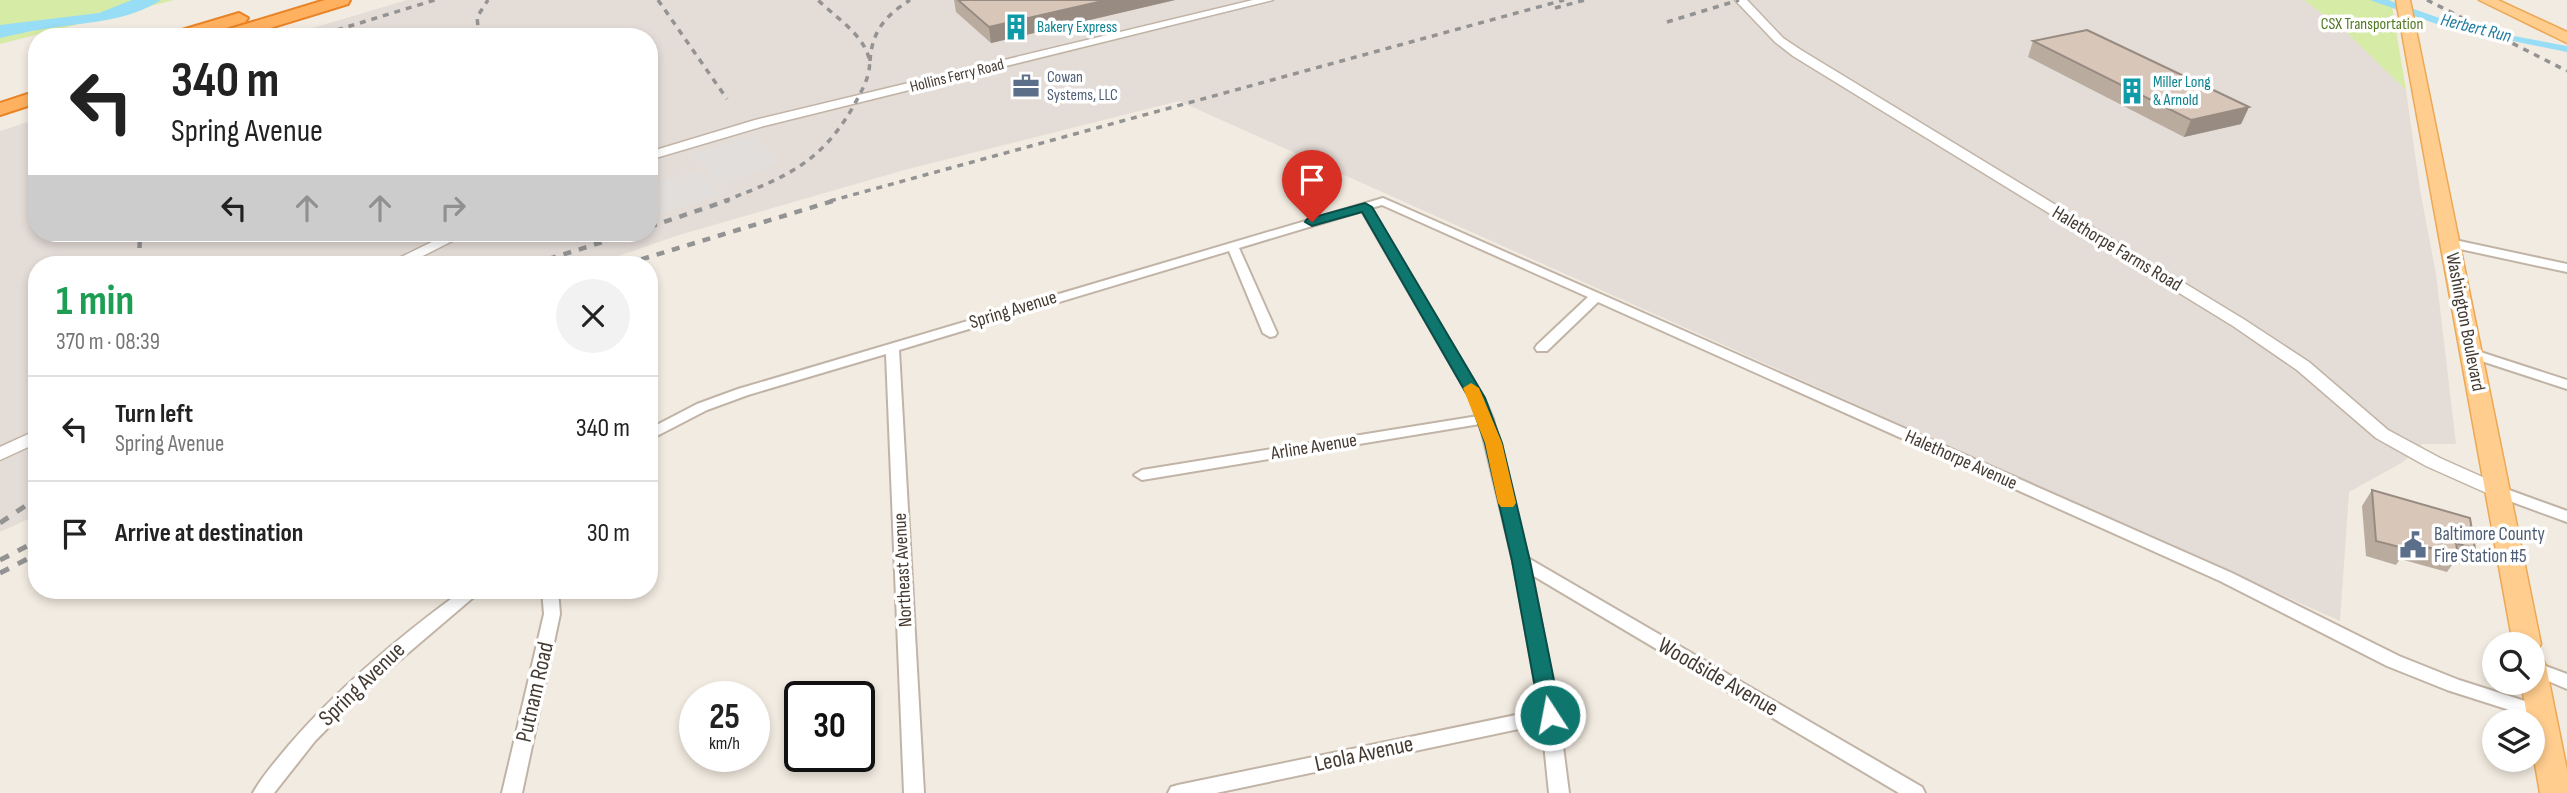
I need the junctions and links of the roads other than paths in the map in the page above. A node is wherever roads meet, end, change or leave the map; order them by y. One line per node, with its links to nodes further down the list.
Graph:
1 (298, 0): 8 (highway)
2 (342, 0): 9 (highway)
3 (1267, 0): 16 (street, Hollins Ferry Road)
4 (1741, 0): 35 (street, Halethorpe Farms Road)
5 (2486, 0): 11 (main road)
6 (2514, 0): 10 (main road)
7 (2404, 8): 20 (main road, Washington Boulevard)
8 (207, 28)
9 (251, 28)
10 (2567, 31)
11 (2567, 38)
12 (28, 85): 13 (highway)
13 (0, 94)
14 (28, 100): 15 (highway)
15 (0, 109)
16 (658, 153)
17 (1383, 201): 18 (street, Spring Avenue); 24 (street, Halethorpe Avenue)
18 (1365, 207): 21 (street, Spring Avenue); 30 (street)
19 (442, 242): 22 (street)
20 (2450, 243): 23 (street); 28 (main road, Washington Boulevard)
21 (1232, 245): 25 (street); 26 (street, Spring Avenue)
22 (412, 256)
23 (2567, 268)
24 (1595, 297): 27 (street); 43 (street, Halethorpe Avenue)
25 (1270, 333)
26 (892, 346): 31 (street, Spring Avenue); 48 (street, Northeast Avenue)
27 (1542, 348)
28 (2471, 353): 29 (street); 35 (main road, Washington Boulevard)
29 (2567, 385)
30 (1486, 419): 34 (street, Arline Avenue); 37 (street)
31 (658, 430)
32 (28, 440): 33 (street)
33 (0, 454)
34 (1142, 475)
35 (2498, 491): 36 (street); 40 (main road, Washington Boulevard)
36 (2567, 517)
37 (1521, 561): 44 (street); 51 (street, Woodside Avenue)
38 (463, 599): 46 (street, Spring Avenue)
39 (551, 599): 47 (street, Putnam Road)
40 (2525, 632)
41 (2545, 672): 42 (street)
42 (2567, 682)
43 (2528, 709)
44 (1550, 715): 49 (street, Leola Avenue); 50 (street)
45 (2545, 734): 52 (main road)
46 (263, 793)
47 (512, 793)
48 (914, 793)
49 (1178, 793)
50 (1559, 793)
51 (1915, 793)
52 (2556, 793)

